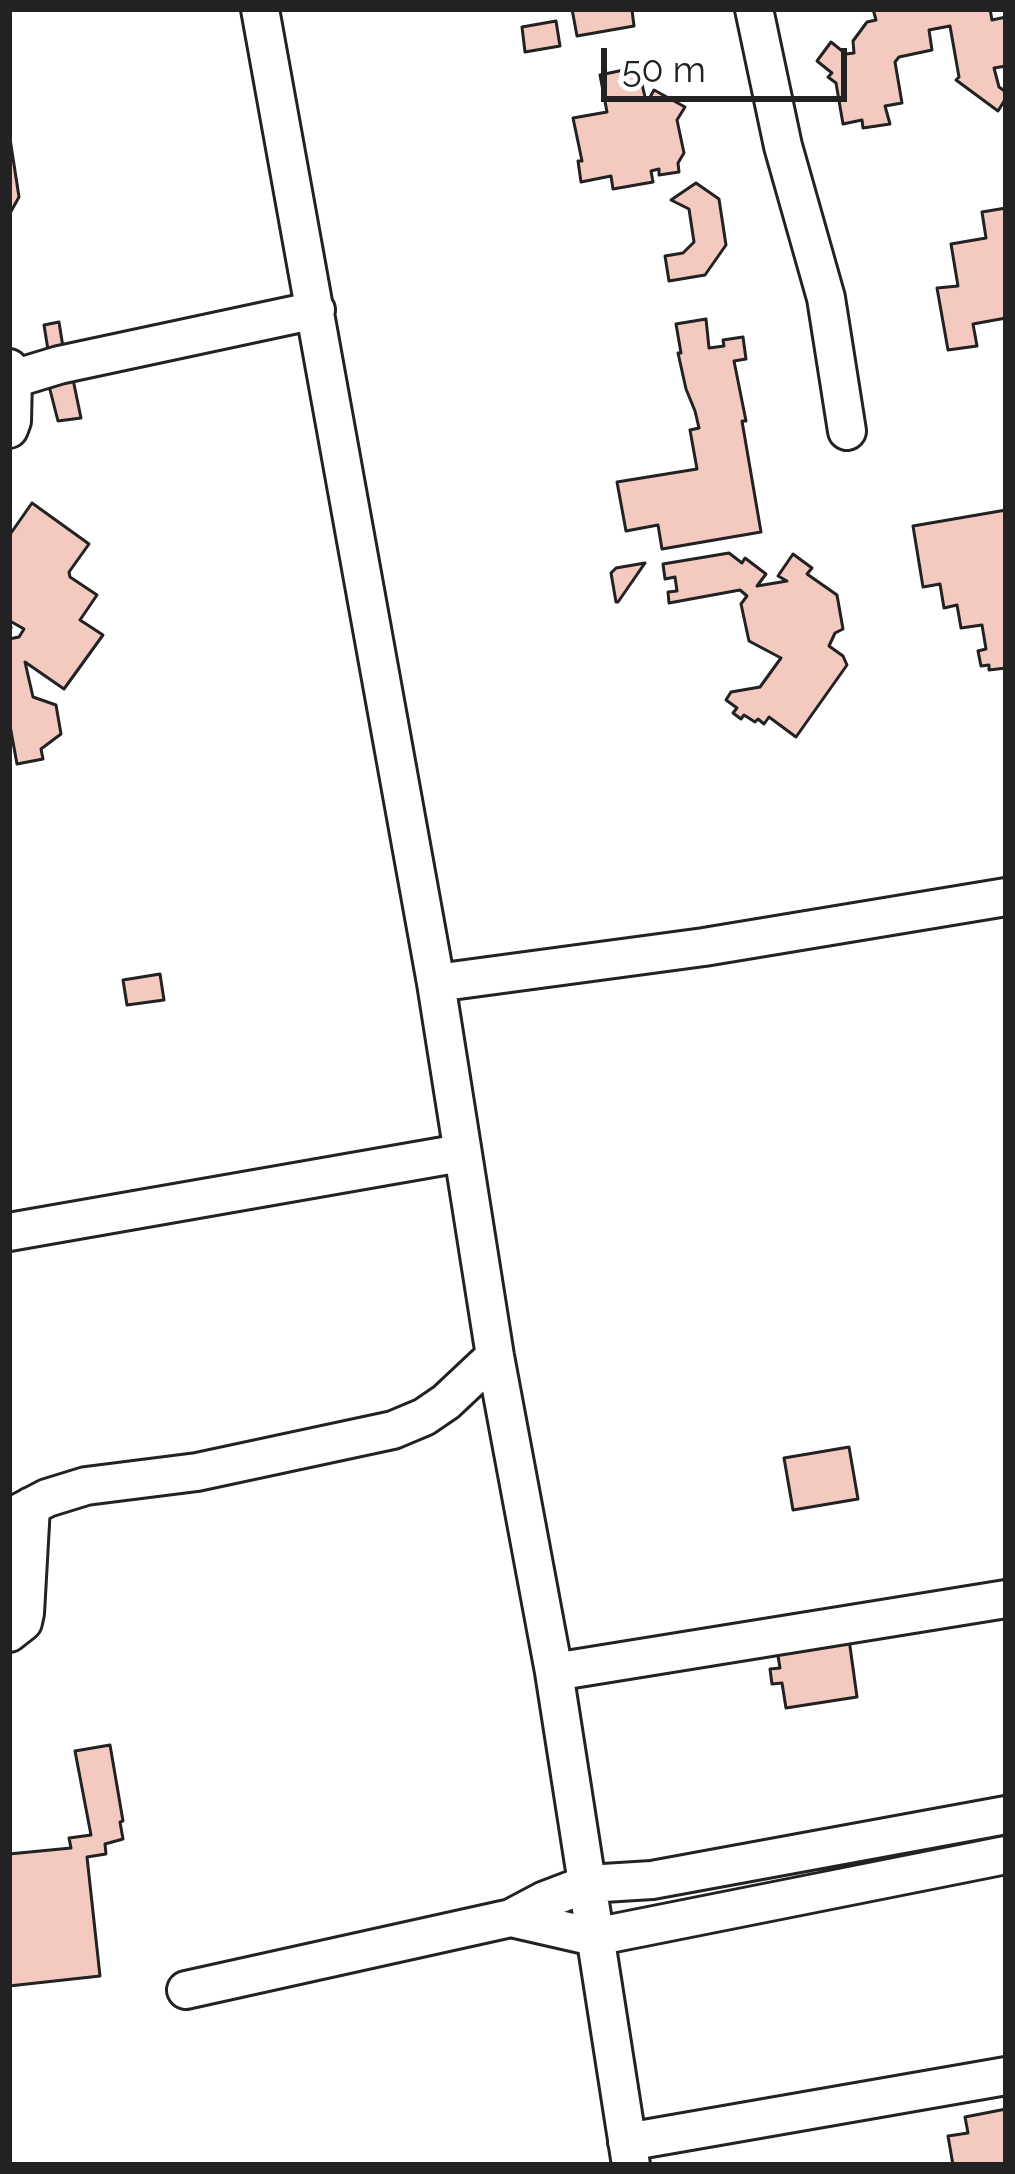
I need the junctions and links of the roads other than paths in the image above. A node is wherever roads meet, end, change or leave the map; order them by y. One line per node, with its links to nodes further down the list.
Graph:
1 (260, 9): 3 (street)
2 (754, 9): 6 (street)
3 (316, 310): 4 (street); 8 (street)
4 (11, 374): 5 (street)
5 (9, 429)
6 (848, 431)
7 (1006, 897): 8 (street)
8 (436, 983): 9 (street)
9 (461, 1153): 10 (street); 11 (street)
10 (9, 1232)
11 (495, 1357): 12 (street); 15 (street)
12 (20, 1512): 14 (street)
13 (1006, 1600): 15 (street)
14 (9, 1633)
15 (554, 1672): 20 (street)
16 (1006, 1815): 17 (street)
17 (953, 1824): 19 (street); 20 (street)
18 (1006, 1855): 19 (street)
19 (958, 1863): 22 (street)
20 (587, 1884): 21 (street); 22 (street)
21 (511, 1918): 22 (street); 23 (street)
22 (594, 1937): 25 (street)
23 (186, 1990)
24 (1006, 2076): 25 (street)
25 (629, 2153)

